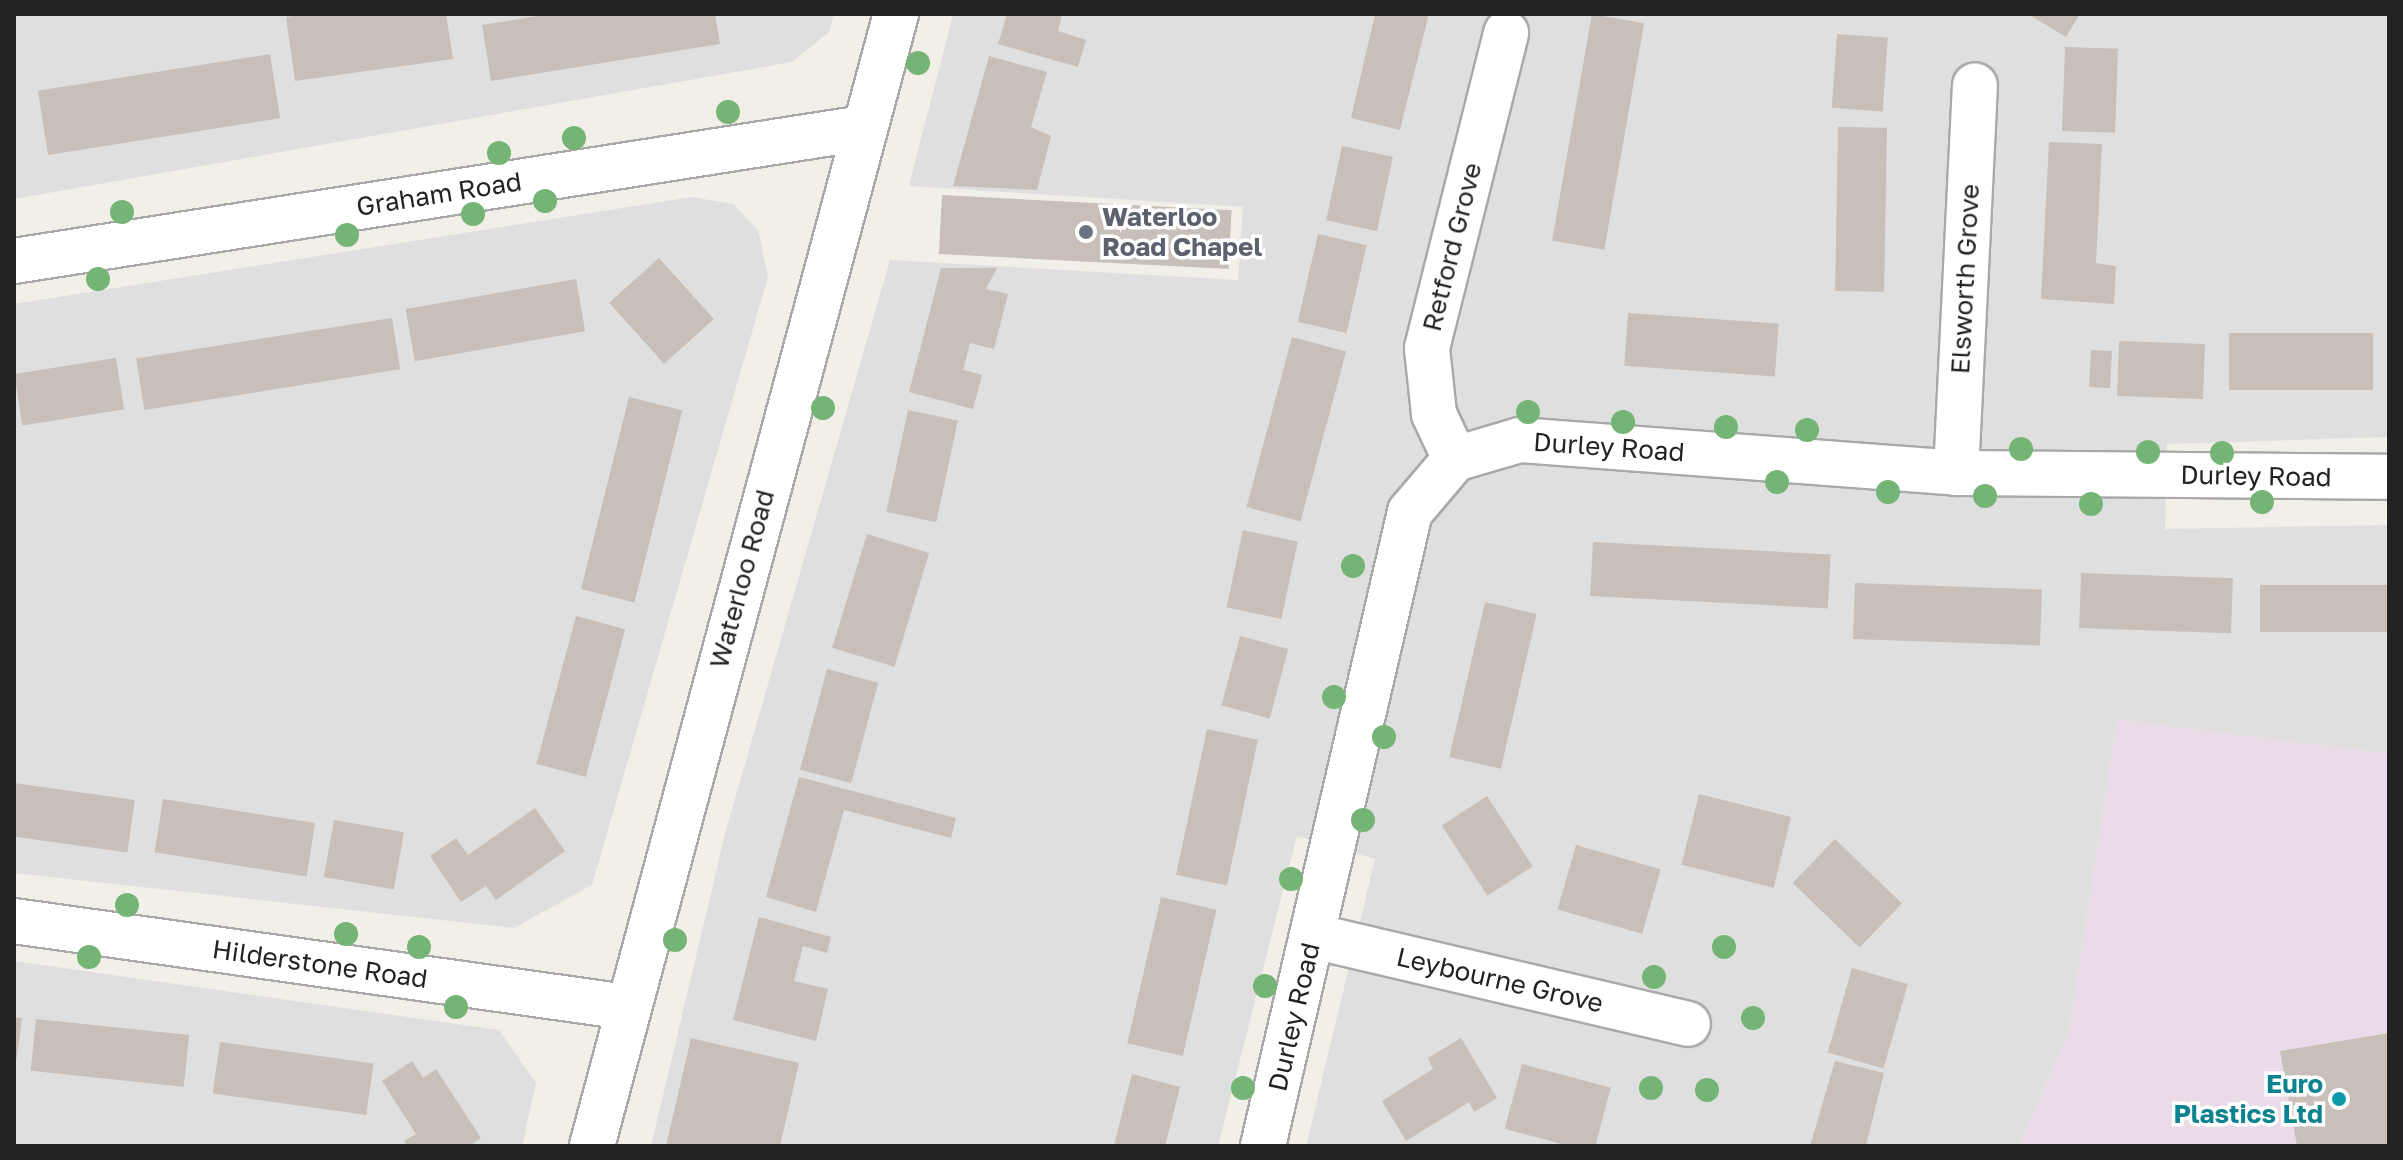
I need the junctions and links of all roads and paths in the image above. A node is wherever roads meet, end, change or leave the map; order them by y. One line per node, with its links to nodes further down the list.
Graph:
1 (896, 14): 4 (street, Waterloo Road)
2 (1506, 33): 6 (street, Retford Grove)
3 (1975, 85): 7 (street, Elsworth Grove)
4 (863, 128): 5 (street, Graham Road); 11 (street, Waterloo Road)
5 (14, 261)
6 (1455, 459): 7 (street, Durley Road); 10 (street, Durley Road)
7 (1956, 473): 8 (street, Durley Road)
8 (2389, 477)
9 (14, 921): 11 (street, Hilderstone Road)
10 (1313, 936): 12 (street, Leybourne Grove); 14 (street, Durley Road)
11 (627, 1007): 13 (street, Waterloo Road)
12 (1688, 1024)
13 (592, 1146)
14 (1263, 1146)

